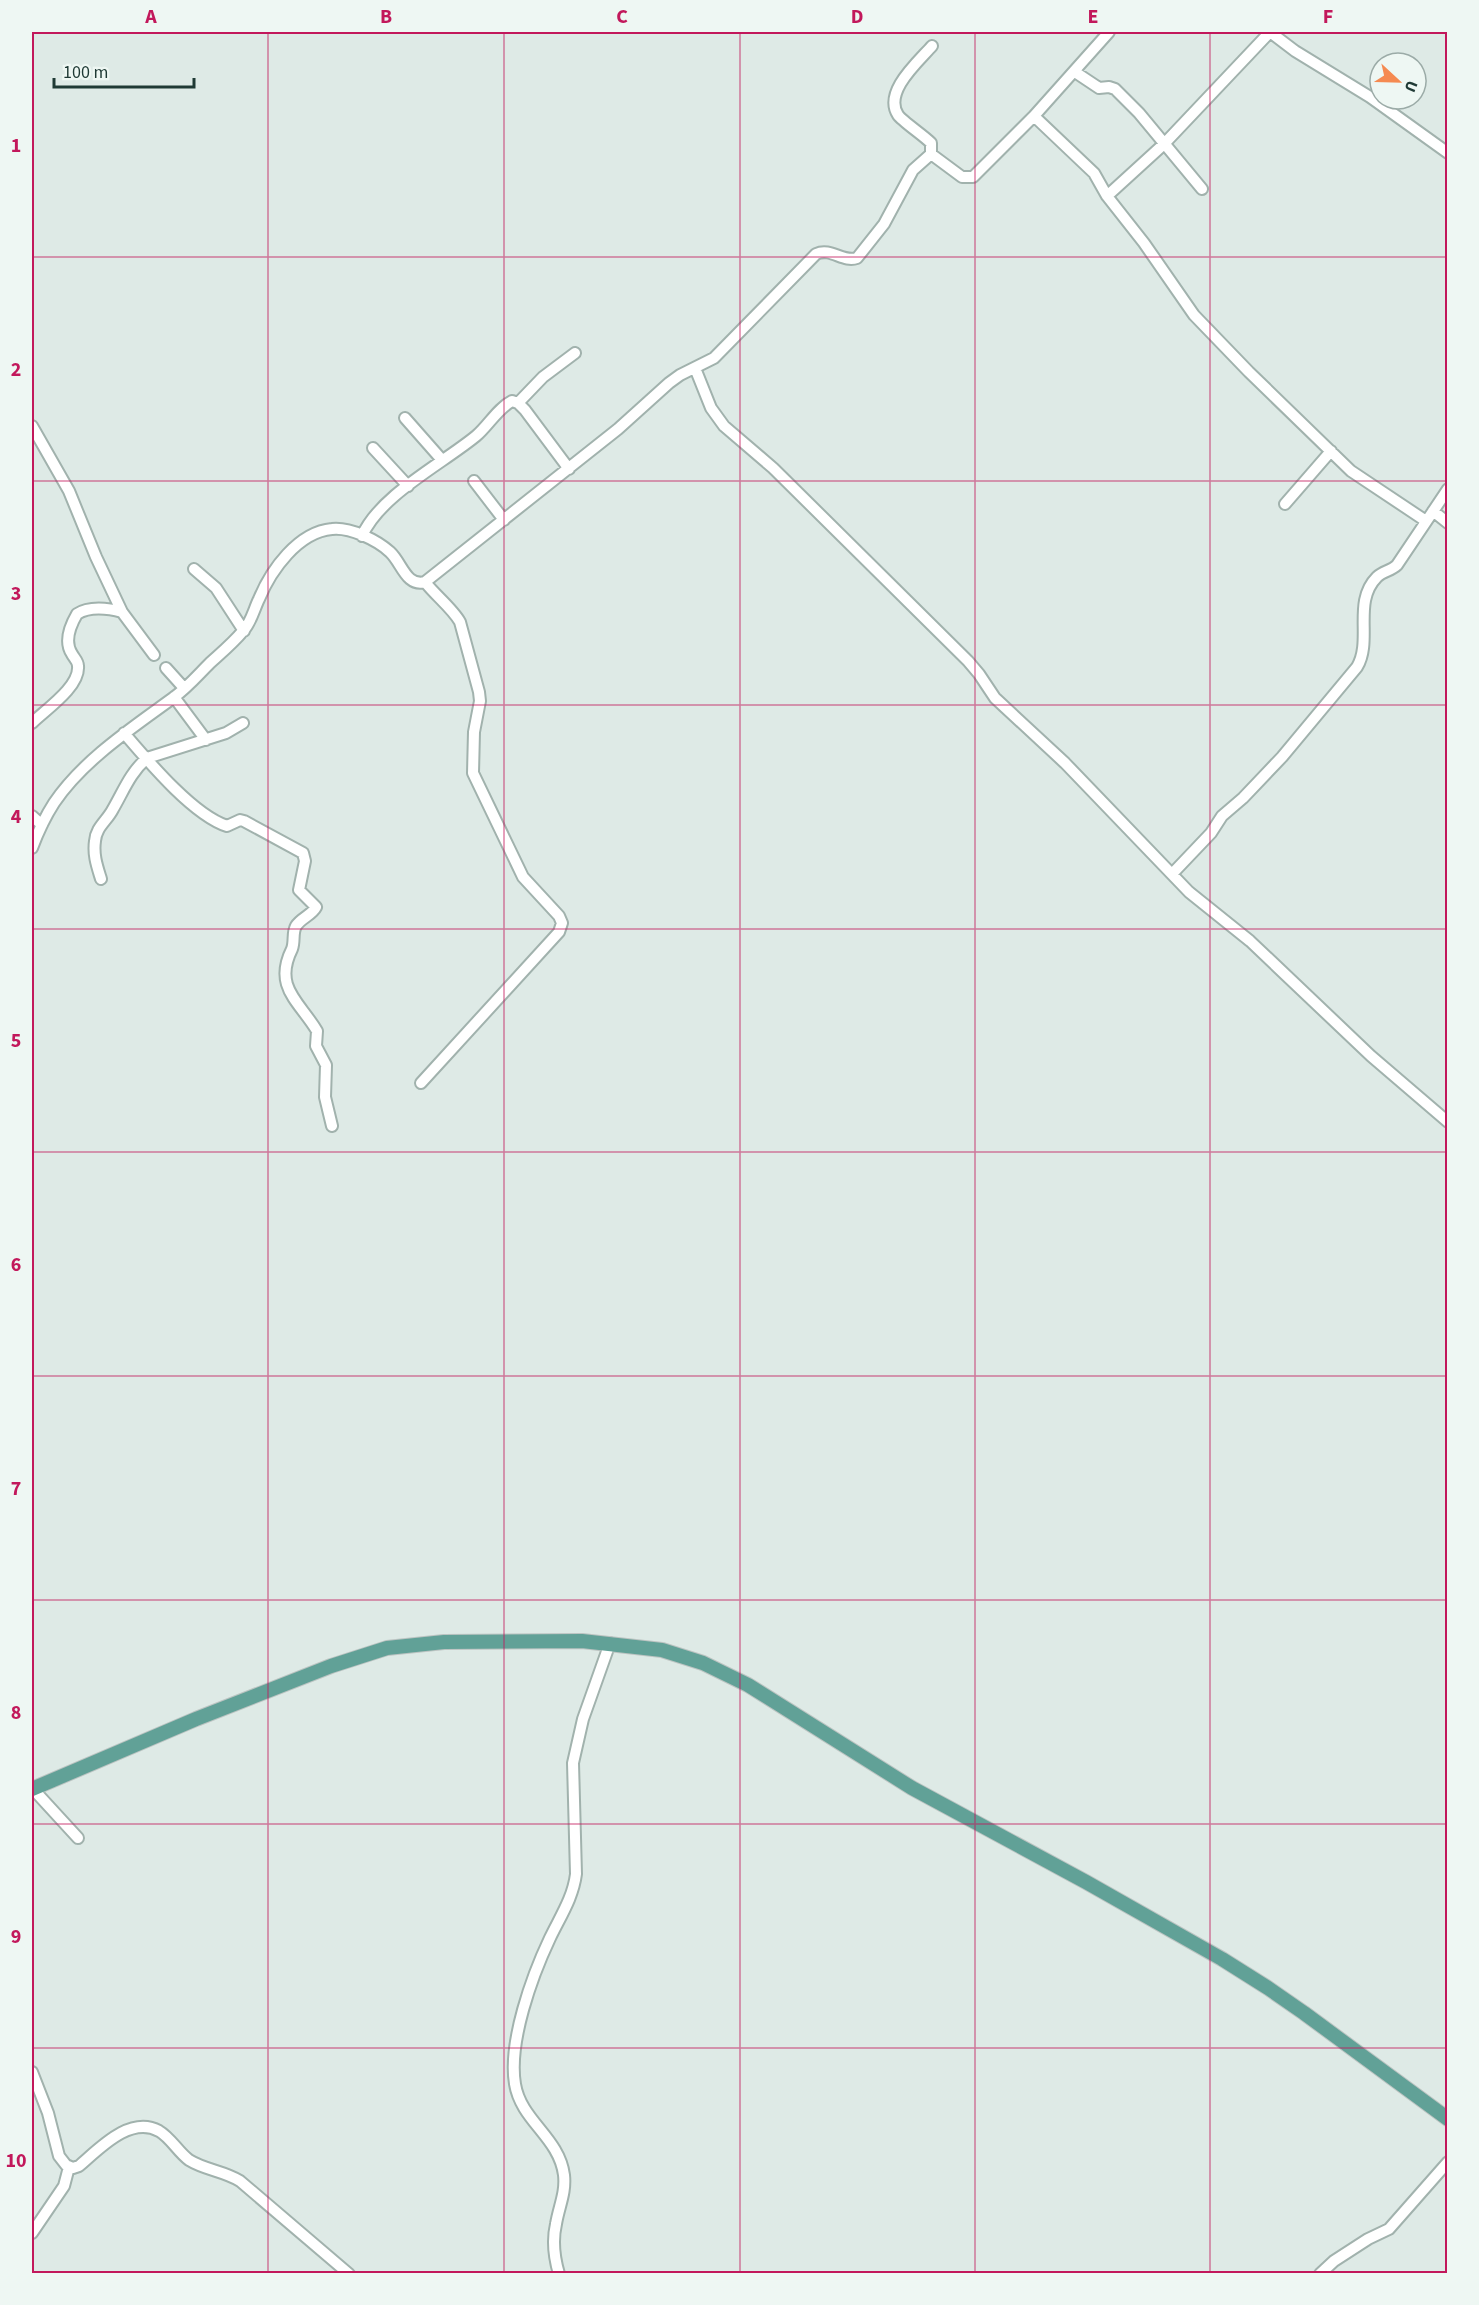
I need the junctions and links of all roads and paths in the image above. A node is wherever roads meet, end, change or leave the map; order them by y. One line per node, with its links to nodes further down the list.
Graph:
1 (1109, 32): 4 (street)
2 (1270, 32): 6 (street); 7 (street)
3 (932, 46): 8 (street)
4 (1075, 72): 5 (street); 6 (street)
5 (1034, 116): 8 (street); 10 (street)
6 (1164, 144): 9 (street); 10 (street)
7 (1448, 153)
8 (931, 154): 12 (street)
9 (1202, 189)
10 (1107, 196): 17 (street)
11 (575, 353): 13 (street)
12 (695, 368): 19 (street); 45 (street)
13 (518, 403): 18 (street); 19 (street)
14 (405, 418): 18 (street)
15 (32, 426): 31 (street)
16 (373, 448): 21 (street)
17 (1331, 452): 23 (street); 26 (street)
18 (442, 460): 21 (street)
19 (569, 469): 25 (street)
20 (474, 481): 25 (street)
21 (408, 486): 28 (street)
22 (1448, 489): 24 (street)
23 (1285, 504)
24 (1433, 511): 26 (street); 27 (street)
25 (504, 520): 30 (street)
26 (1426, 521): 45 (street)
27 (1448, 523)
28 (362, 536): 30 (street); 32 (street)
29 (194, 569): 32 (street)
30 (425, 582): 47 (street)
31 (122, 612): 33 (street); 37 (street)
32 (244, 631): 35 (street)
33 (154, 655)
34 (166, 668): 35 (street)
35 (184, 688): 36 (street)
36 (174, 697): 39 (street); 40 (street)
37 (32, 723)
38 (243, 723): 40 (street)
39 (124, 733): 41 (street); 43 (street)
40 (206, 740): 41 (street)
41 (147, 758): 46 (street); 49 (street)
42 (32, 816): 43 (street)
43 (42, 825): 44 (street)
44 (32, 848)
45 (1172, 874): 48 (street)
46 (101, 879)
47 (421, 1083)
48 (1448, 1122)
49 (332, 1126)
50 (610, 1643): 51 (main road); 54 (main road); 59 (street)
51 (32, 1789): 52 (street)
52 (78, 1838)
53 (32, 2072): 56 (street)
54 (1448, 2119)
55 (1448, 2162): 60 (street)
56 (69, 2167): 57 (street); 58 (street)
57 (32, 2234)
58 (349, 2274)
59 (559, 2274)
60 (1320, 2274)

